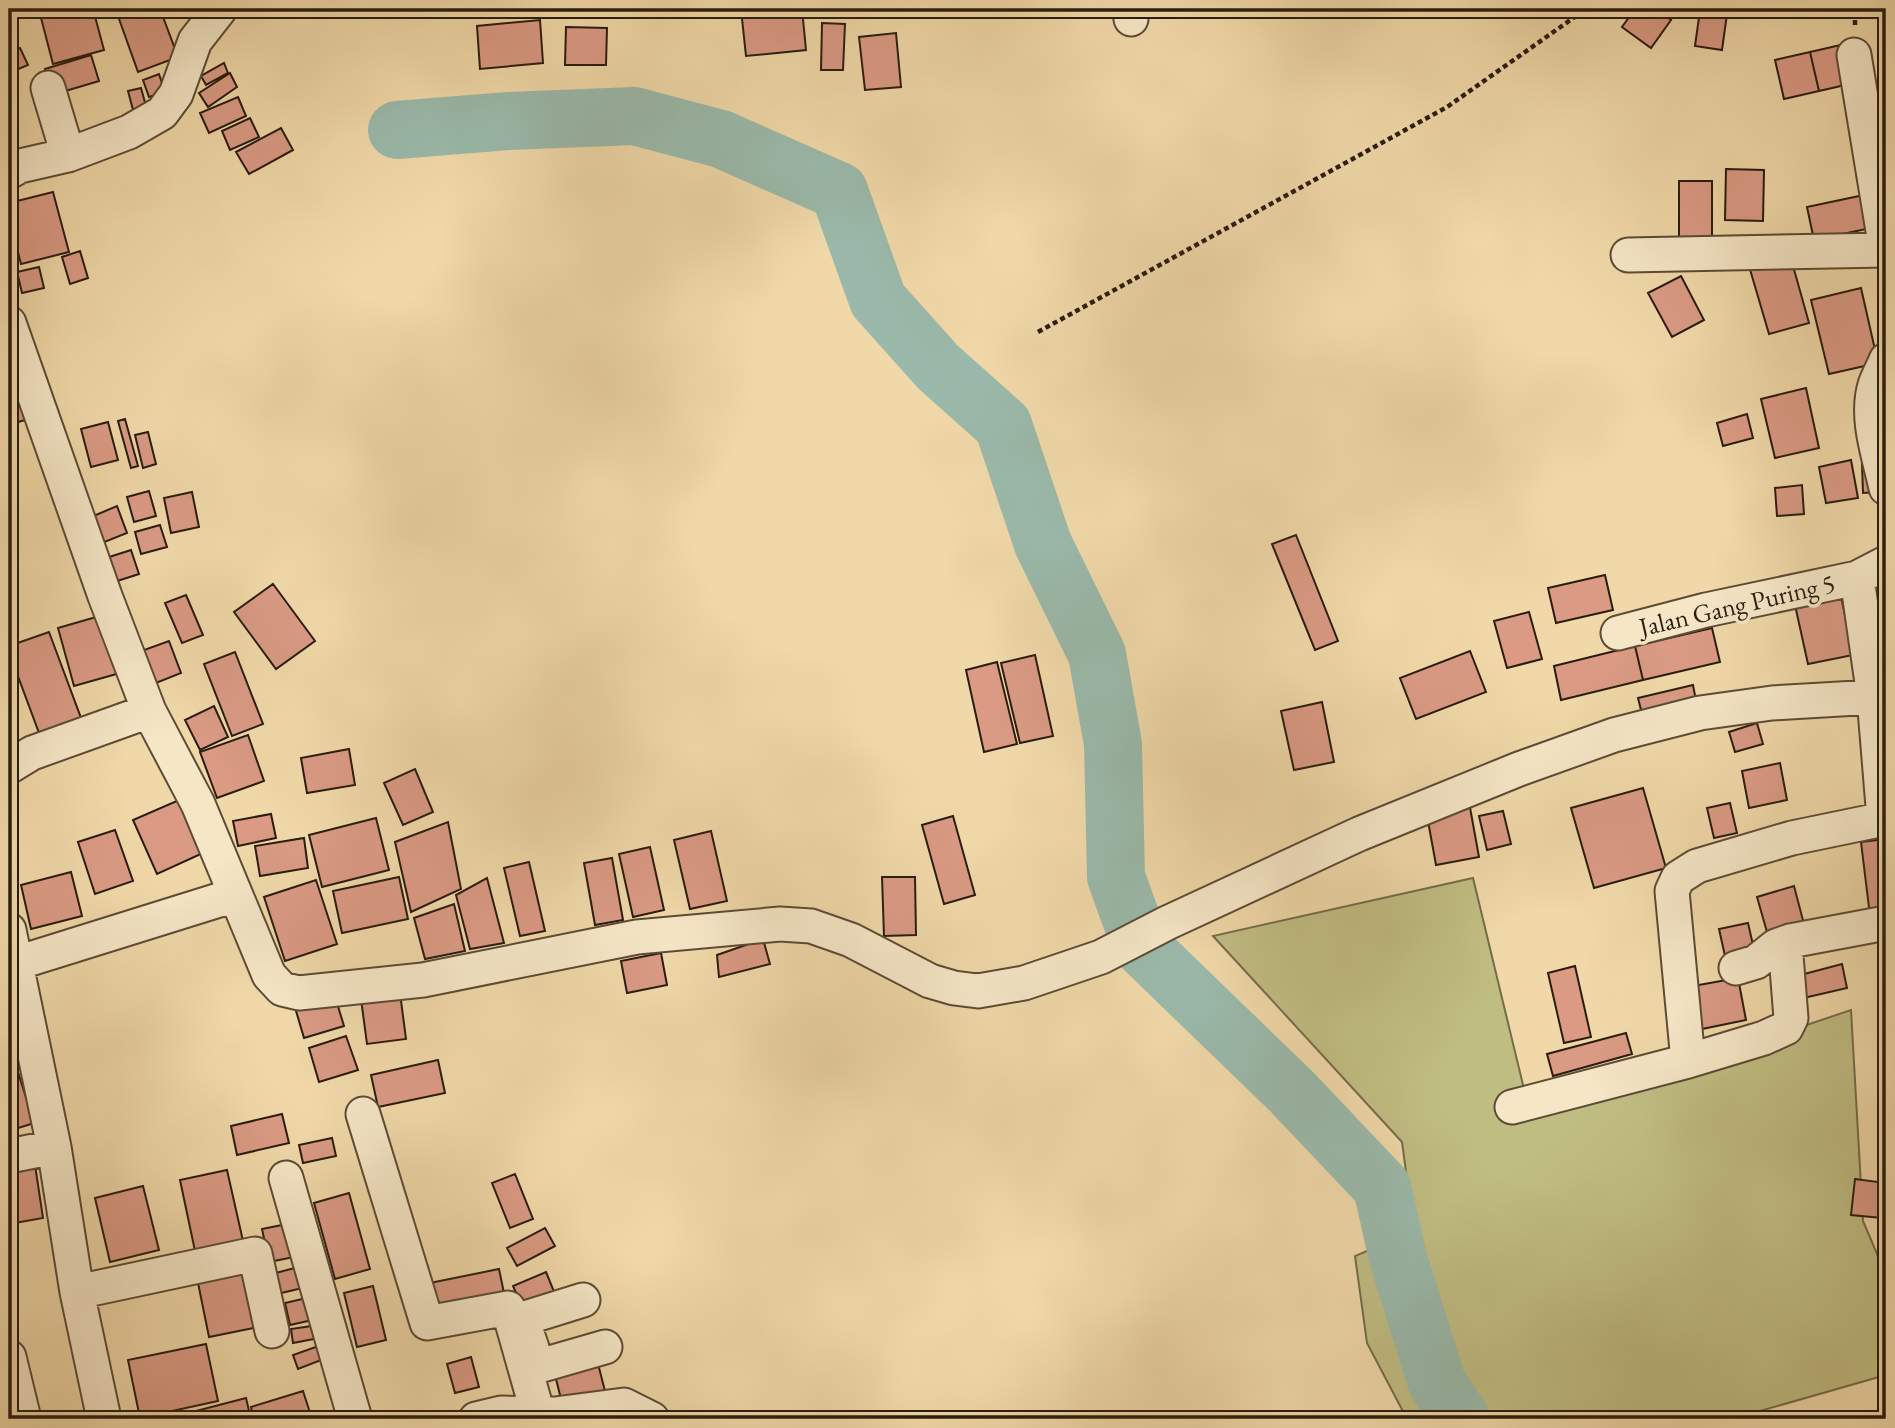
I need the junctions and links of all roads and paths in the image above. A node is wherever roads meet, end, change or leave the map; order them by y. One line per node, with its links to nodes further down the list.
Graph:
1 (219, 9): 6 (street)
2 (1586, 9): 11 (path)
3 (1854, 55): 5 (street)
4 (48, 89): 6 (street)
5 (1877, 141): 8 (street)
6 (68, 155): 7 (street)
7 (9, 172)
8 (1886, 250): 9 (street)
9 (1628, 255)
10 (9, 323): 18 (street)
11 (1038, 332)
12 (1886, 359): 13 (street)
13 (1886, 488)
14 (1886, 563): 15 (street, Jalan Gang Puring 5)
15 (1857, 578): 16 (street, Jalan Gang Puring 5); 17 (street)
16 (1618, 633)
17 (1874, 698): 20 (street); 21 (street)
18 (149, 711): 19 (street); 21 (street)
19 (9, 767)
20 (1885, 819): 27 (street)
21 (235, 895): 25 (street)
22 (1886, 923): 24 (street)
23 (9, 930): 25 (street)
24 (1785, 943): 26 (street); 27 (street)
25 (17, 963): 30 (street)
26 (1736, 968)
27 (1688, 1061): 28 (street)
28 (1513, 1107)
29 (363, 1114): 39 (street)
30 (54, 1147): 31 (street); 33 (street)
31 (9, 1156)
32 (286, 1178): 42 (street)
33 (77, 1292): 35 (street); 41 (street)
34 (583, 1300): 38 (street)
35 (272, 1331)
36 (605, 1347): 38 (street)
37 (9, 1357): 40 (street)
38 (539, 1366): 39 (street)
39 (547, 1414): 43 (street); 44 (street)
40 (24, 1419)
41 (104, 1419)
42 (355, 1419)
43 (476, 1419)
44 (652, 1419)

